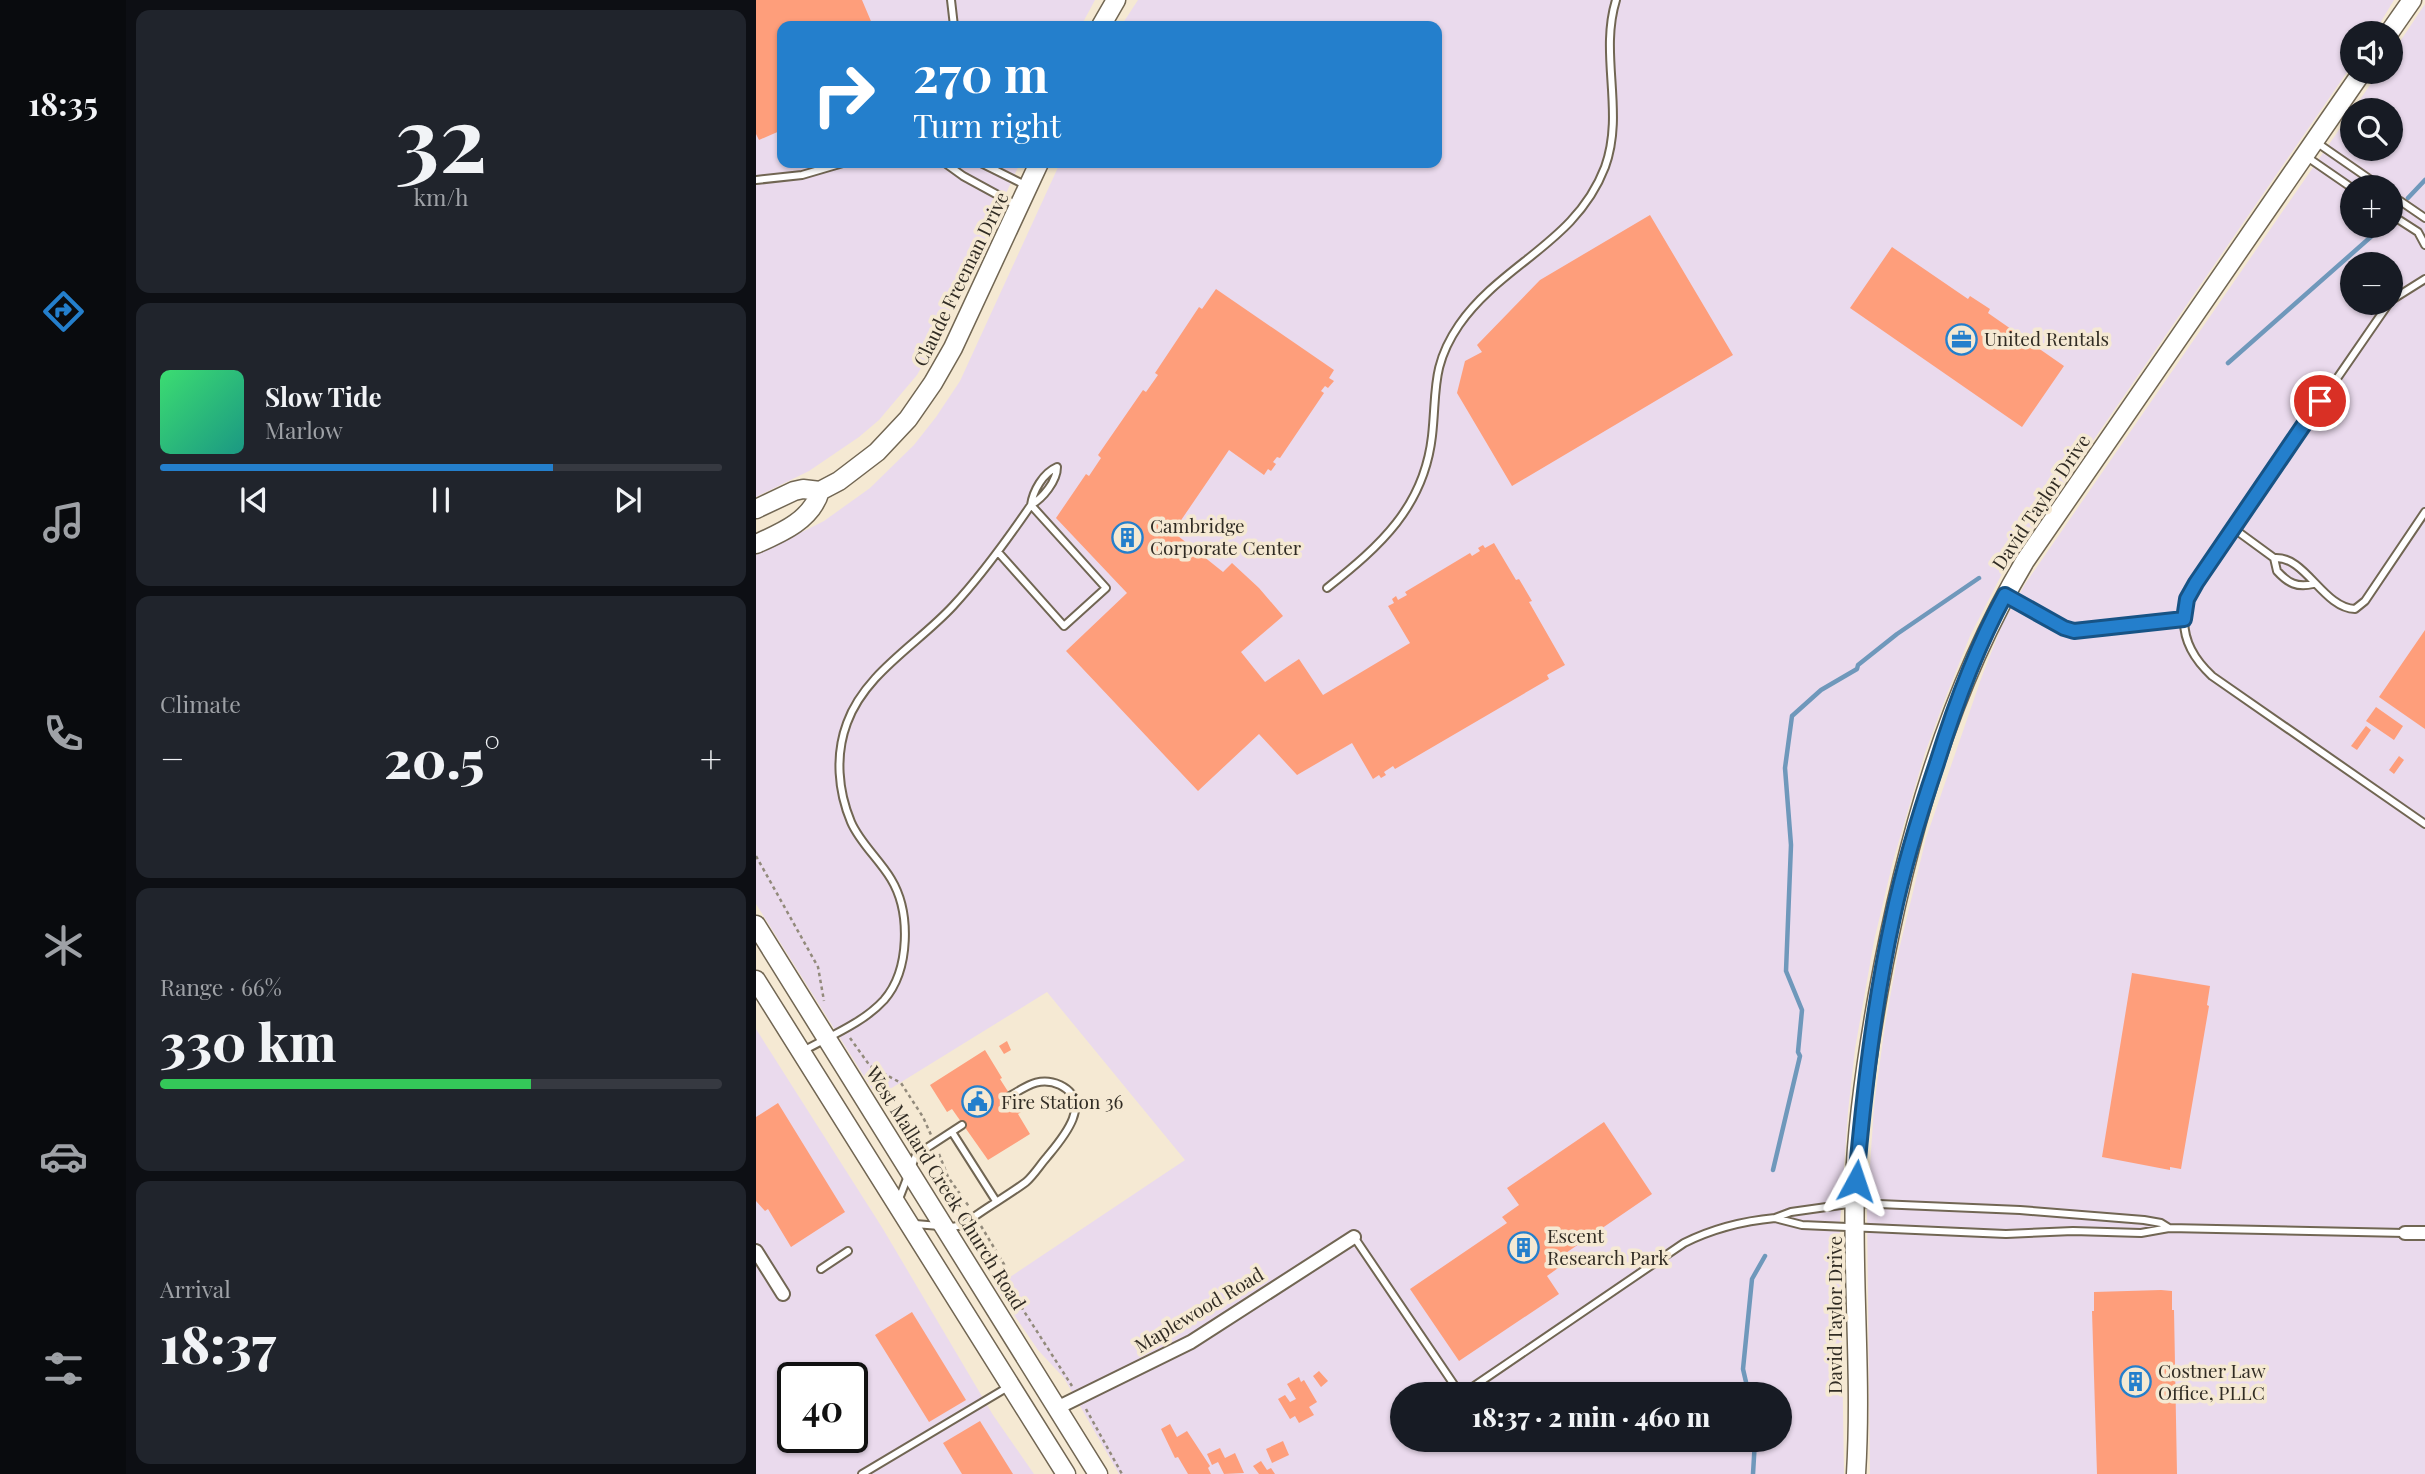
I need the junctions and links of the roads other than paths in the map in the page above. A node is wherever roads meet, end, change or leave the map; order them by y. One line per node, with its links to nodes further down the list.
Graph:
1 (951, 0): 5 (lane)
2 (1116, 0): 6 (street)
3 (1616, 0): 35 (lane)
4 (2412, 0): 7 (street)
5 (953, 21)
6 (1104, 21)
7 (2397, 21)
8 (2354, 84): 9 (street, David Taylor Drive)
9 (2310, 148): 14 (lane); 15 (lane); 36 (street, David Taylor Drive)
10 (826, 168): 16 (lane)
11 (952, 168): 19 (lane)
12 (991, 168): 17 (lane)
13 (1038, 168): 17 (street, Claude Freeman Drive)
14 (2361, 175)
15 (2340, 177)
16 (756, 180)
17 (1029, 187): 19 (street, Claude Freeman Drive)
18 (2403, 203): 20 (lane)
19 (1020, 206): 26 (street, Claude Freeman Drive)
20 (2425, 218)
21 (2403, 223): 22 (lane)
22 (2425, 245)
23 (2425, 279): 24 (lane)
24 (2403, 293)
25 (2381, 315): 30 (lane)
26 (820, 491): 28 (street, Claude Freeman Drive); 31 (street, Claude Freeman Drive)
27 (1031, 505): 27 (lane); 32 (lane); 32 (lane)
28 (756, 509)
29 (2425, 512): 34 (lane)
30 (2233, 528): 33 (lane); 37 (lane)
31 (756, 544)
32 (998, 552): 41 (lane)
33 (2274, 558): 34 (lane); 34 (lane)
34 (2313, 584)
35 (1327, 588)
36 (2005, 595): 37 (lane); 48 (street, David Taylor Drive)
37 (2184, 619): 38 (lane)
38 (2425, 824)
39 (756, 925): 41 (street, West Mallard Creek Church Road)
40 (756, 980): 42 (street)
41 (827, 1038): 42 (lane); 46 (street, West Mallard Creek Church Road)
42 (802, 1052): 49 (street)
43 (1010, 1096): 47 (lane)
44 (962, 1125): 45 (lane)
45 (951, 1132): 46 (lane); 47 (lane)
46 (909, 1169): 49 (lane); 52 (street, West Mallard Creek Church Road)
47 (996, 1201): 52 (lane)
48 (1855, 1203): 50 (lane); 53 (street, David Taylor Drive); 54 (lane)
49 (897, 1204): 51 (street)
50 (1774, 1218): 53 (lane); 57 (lane)
51 (909, 1224): 52 (lane); 62 (street)
52 (945, 1227): 63 (street, West Mallard Creek Church Road)
53 (1856, 1227): 54 (lane); 67 (street, David Taylor Drive)
54 (2169, 1228): 55 (lane)
55 (2405, 1233): 56 (street)
56 (2425, 1233)
57 (1354, 1237): 63 (street, Maplewood Road)
58 (756, 1251): 61 (street)
59 (848, 1251): 60 (lane)
60 (821, 1269)
61 (783, 1294)
62 (1011, 1385): 64 (lane); 65 (street)
63 (1059, 1407): 66 (street, West Mallard Creek Church Road)
64 (862, 1474)
65 (1066, 1474)
66 (1098, 1474)
67 (1856, 1474)

